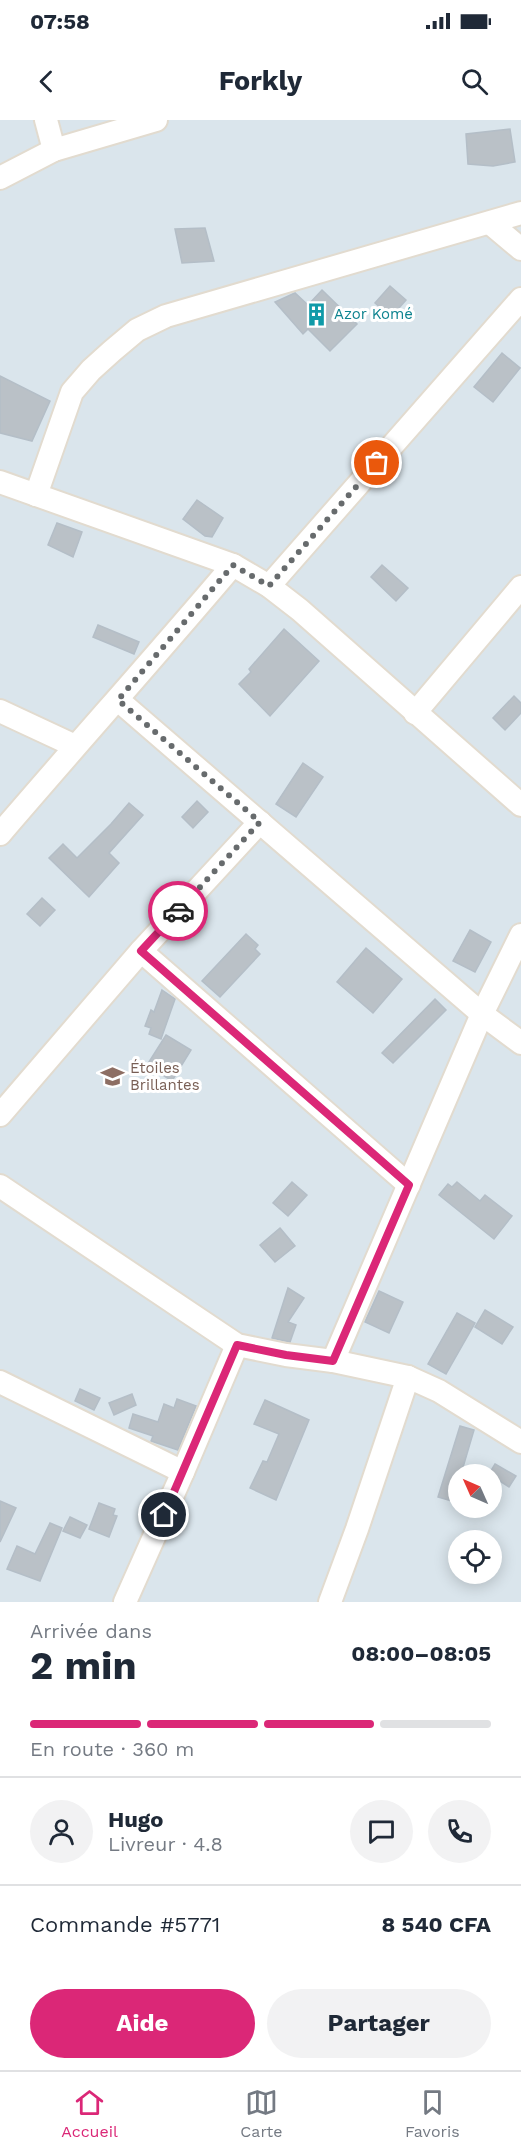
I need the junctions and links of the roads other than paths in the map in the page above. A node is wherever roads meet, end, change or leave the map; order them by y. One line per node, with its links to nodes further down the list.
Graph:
1 (46, 120): 3 (street)
2 (156, 120): 3 (street)
3 (54, 150): 4 (street)
4 (0, 178)
5 (521, 213): 6 (street)
6 (490, 223): 7 (street); 10 (street)
7 (521, 249)
8 (521, 299): 12 (street)
9 (0, 482): 10 (street)
10 (36, 495): 11 (street)
11 (233, 565): 12 (street); 14 (street)
12 (269, 586): 16 (street)
13 (521, 587): 16 (street)
14 (118, 700): 17 (street); 19 (street)
15 (0, 711): 17 (street)
16 (415, 713): 18 (street)
17 (75, 746): 20 (street)
18 (521, 805)
19 (260, 822): 22 (street); 23 (street)
20 (0, 834)
21 (521, 935): 23 (street)
22 (141, 951): 25 (street); 26 (street)
23 (482, 1014): 24 (street); 26 (street)
24 (521, 1043)
25 (0, 1115)
26 (409, 1185): 29 (street)
27 (0, 1186): 28 (street)
28 (237, 1345): 29 (street); 33 (street)
29 (333, 1361): 30 (street)
30 (408, 1377): 32 (street); 35 (street)
31 (0, 1382): 33 (street)
32 (521, 1442)
33 (183, 1472): 34 (street)
34 (125, 1602)
35 (330, 1602)

